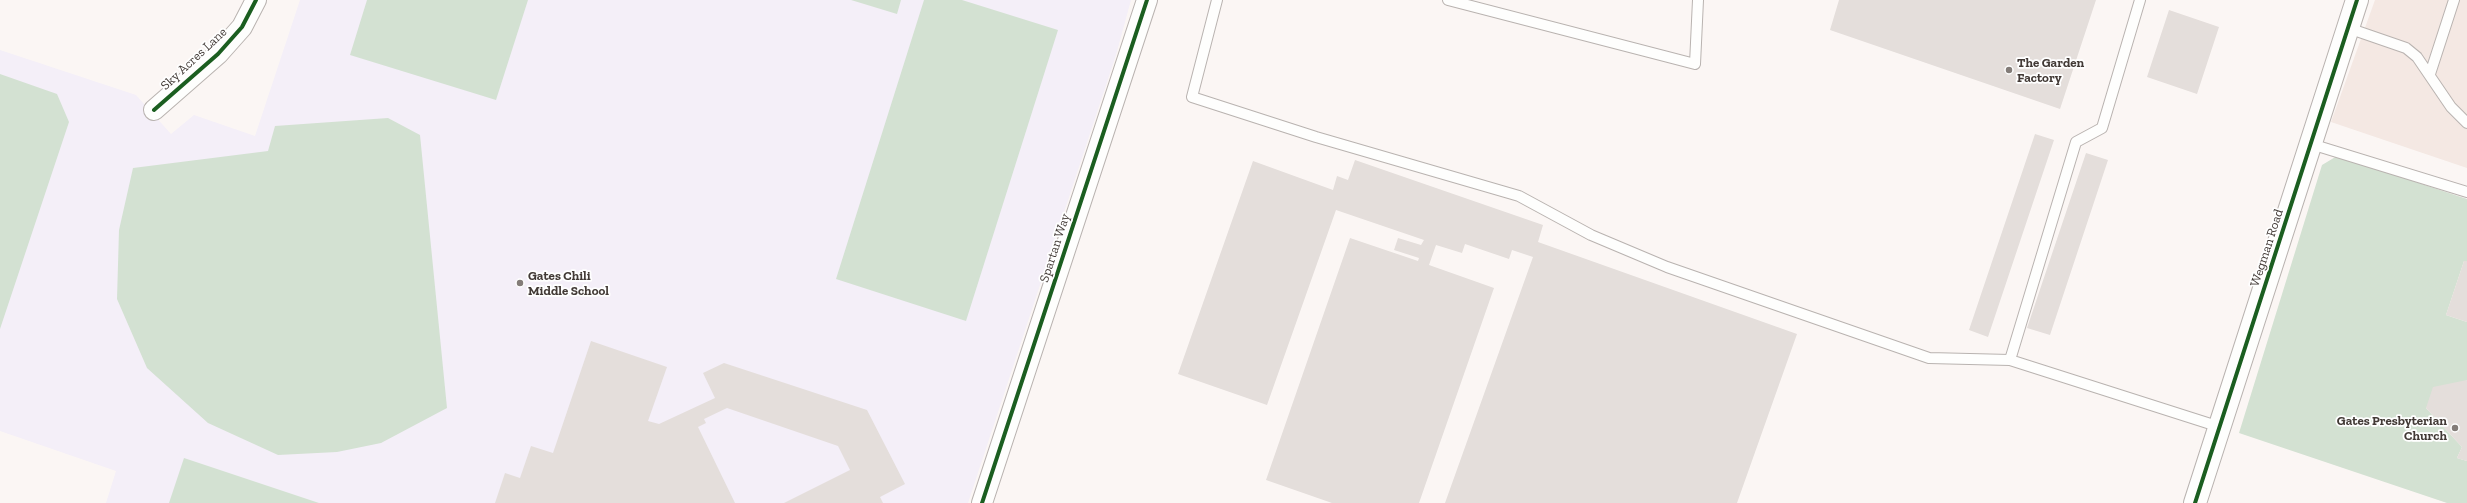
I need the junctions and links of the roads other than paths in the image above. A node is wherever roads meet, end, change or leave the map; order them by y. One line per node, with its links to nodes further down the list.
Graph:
1 (256, 0): 11 (street, Sky Acres Lane)
2 (1148, 0): 17 (street, Spartan Way)
3 (1217, 0): 15 (lane)
4 (1448, 0): 5 (lane)
5 (1698, 0)
6 (2140, 0): 15 (lane)
7 (2357, 0): 9 (street, Wegman Road)
8 (2454, 0): 10 (lane)
9 (2348, 28): 10 (lane); 13 (street, Wegman Road)
10 (2430, 74): 12 (lane)
11 (154, 110)
12 (2467, 123)
13 (2311, 144): 14 (lane); 16 (street, Wegman Road)
14 (2467, 192)
15 (2010, 360): 16 (lane)
16 (2220, 427): 18 (street, Wegman Road)
17 (982, 503)
18 (2195, 503)

